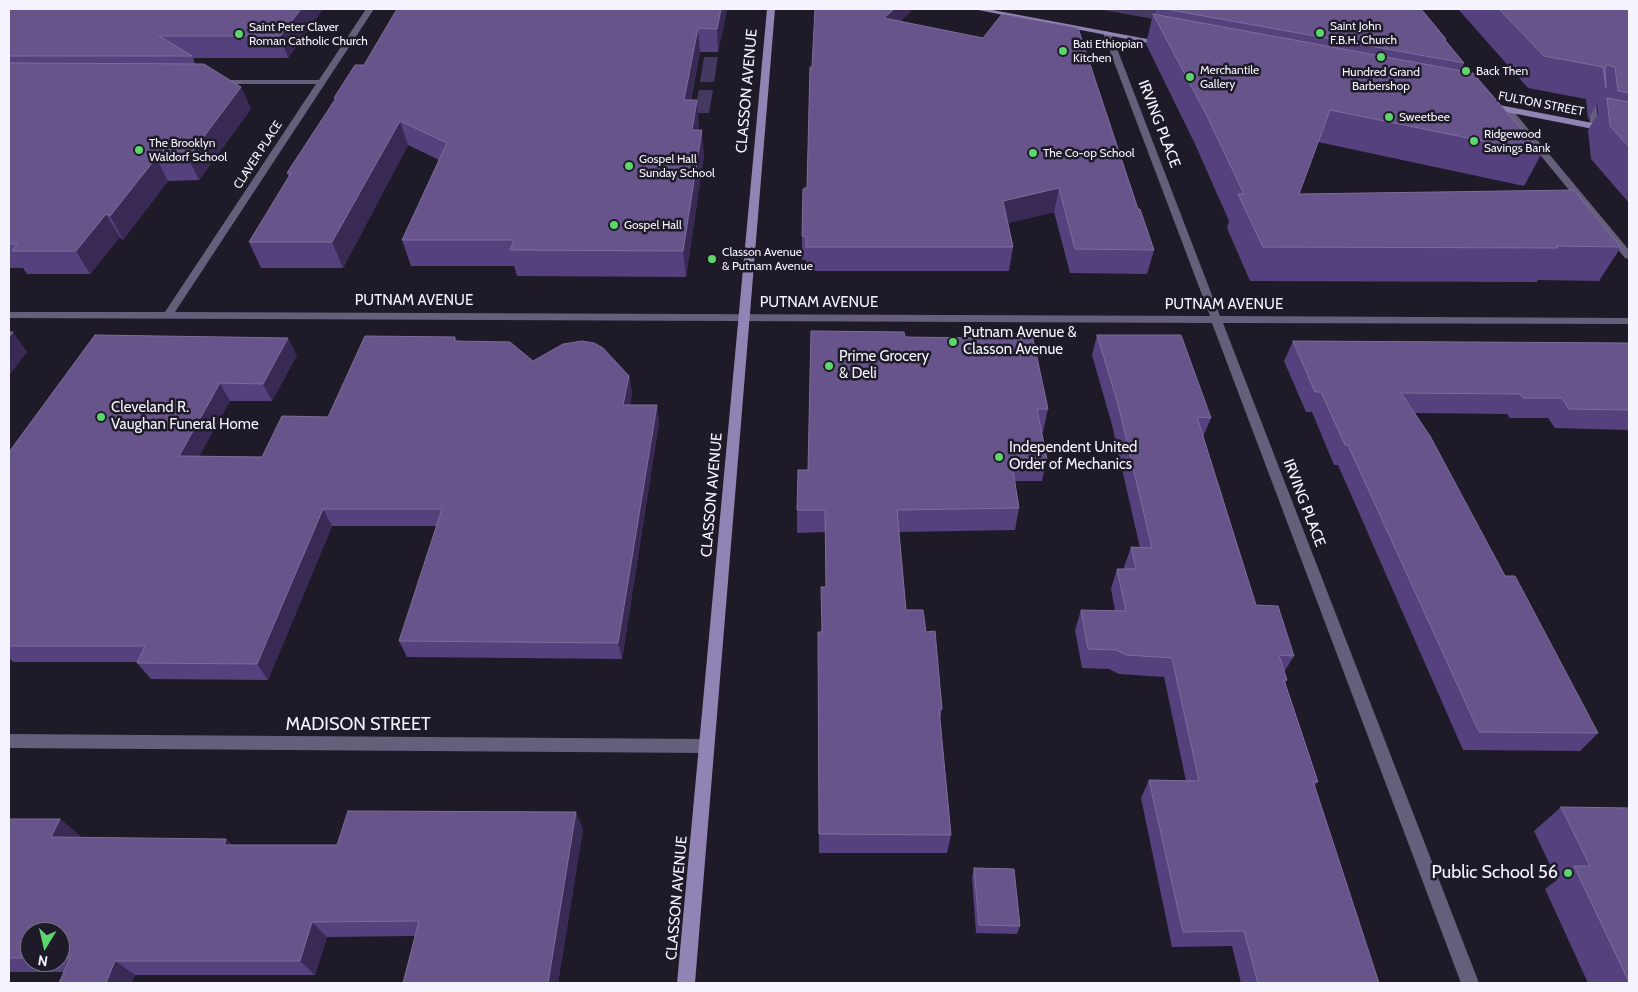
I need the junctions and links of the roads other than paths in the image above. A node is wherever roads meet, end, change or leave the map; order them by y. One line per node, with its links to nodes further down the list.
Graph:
1 (370, 9): 7 (street, CLAVER PLACE)
2 (770, 9): 16 (street, CLASSON AVENUE)
3 (977, 9): 4 (street)
4 (1107, 33): 5 (street); 17 (street, IRVING PLACE)
5 (1175, 46)
6 (208, 82): 7 (street)
7 (321, 82): 15 (street, CLAVER PLACE)
8 (1592, 100): 11 (street)
9 (1477, 104): 10 (street, FULTON STREET)
10 (1507, 109): 11 (street, FULTON STREET); 13 (street)
11 (1594, 126): 12 (street, FULTON STREET)
12 (1629, 132)
13 (1629, 256)
14 (9, 314): 15 (street, PUTNAM AVENUE)
15 (168, 315): 16 (street, PUTNAM AVENUE)
16 (744, 318): 17 (street, PUTNAM AVENUE); 20 (street, CLASSON AVENUE)
17 (1216, 320): 18 (street, PUTNAM AVENUE); 22 (street, IRVING PLACE)
18 (1629, 321)
19 (9, 742): 20 (street, MADISON STREET)
20 (706, 746): 21 (street, CLASSON AVENUE)
21 (686, 983)
22 (1470, 983)

